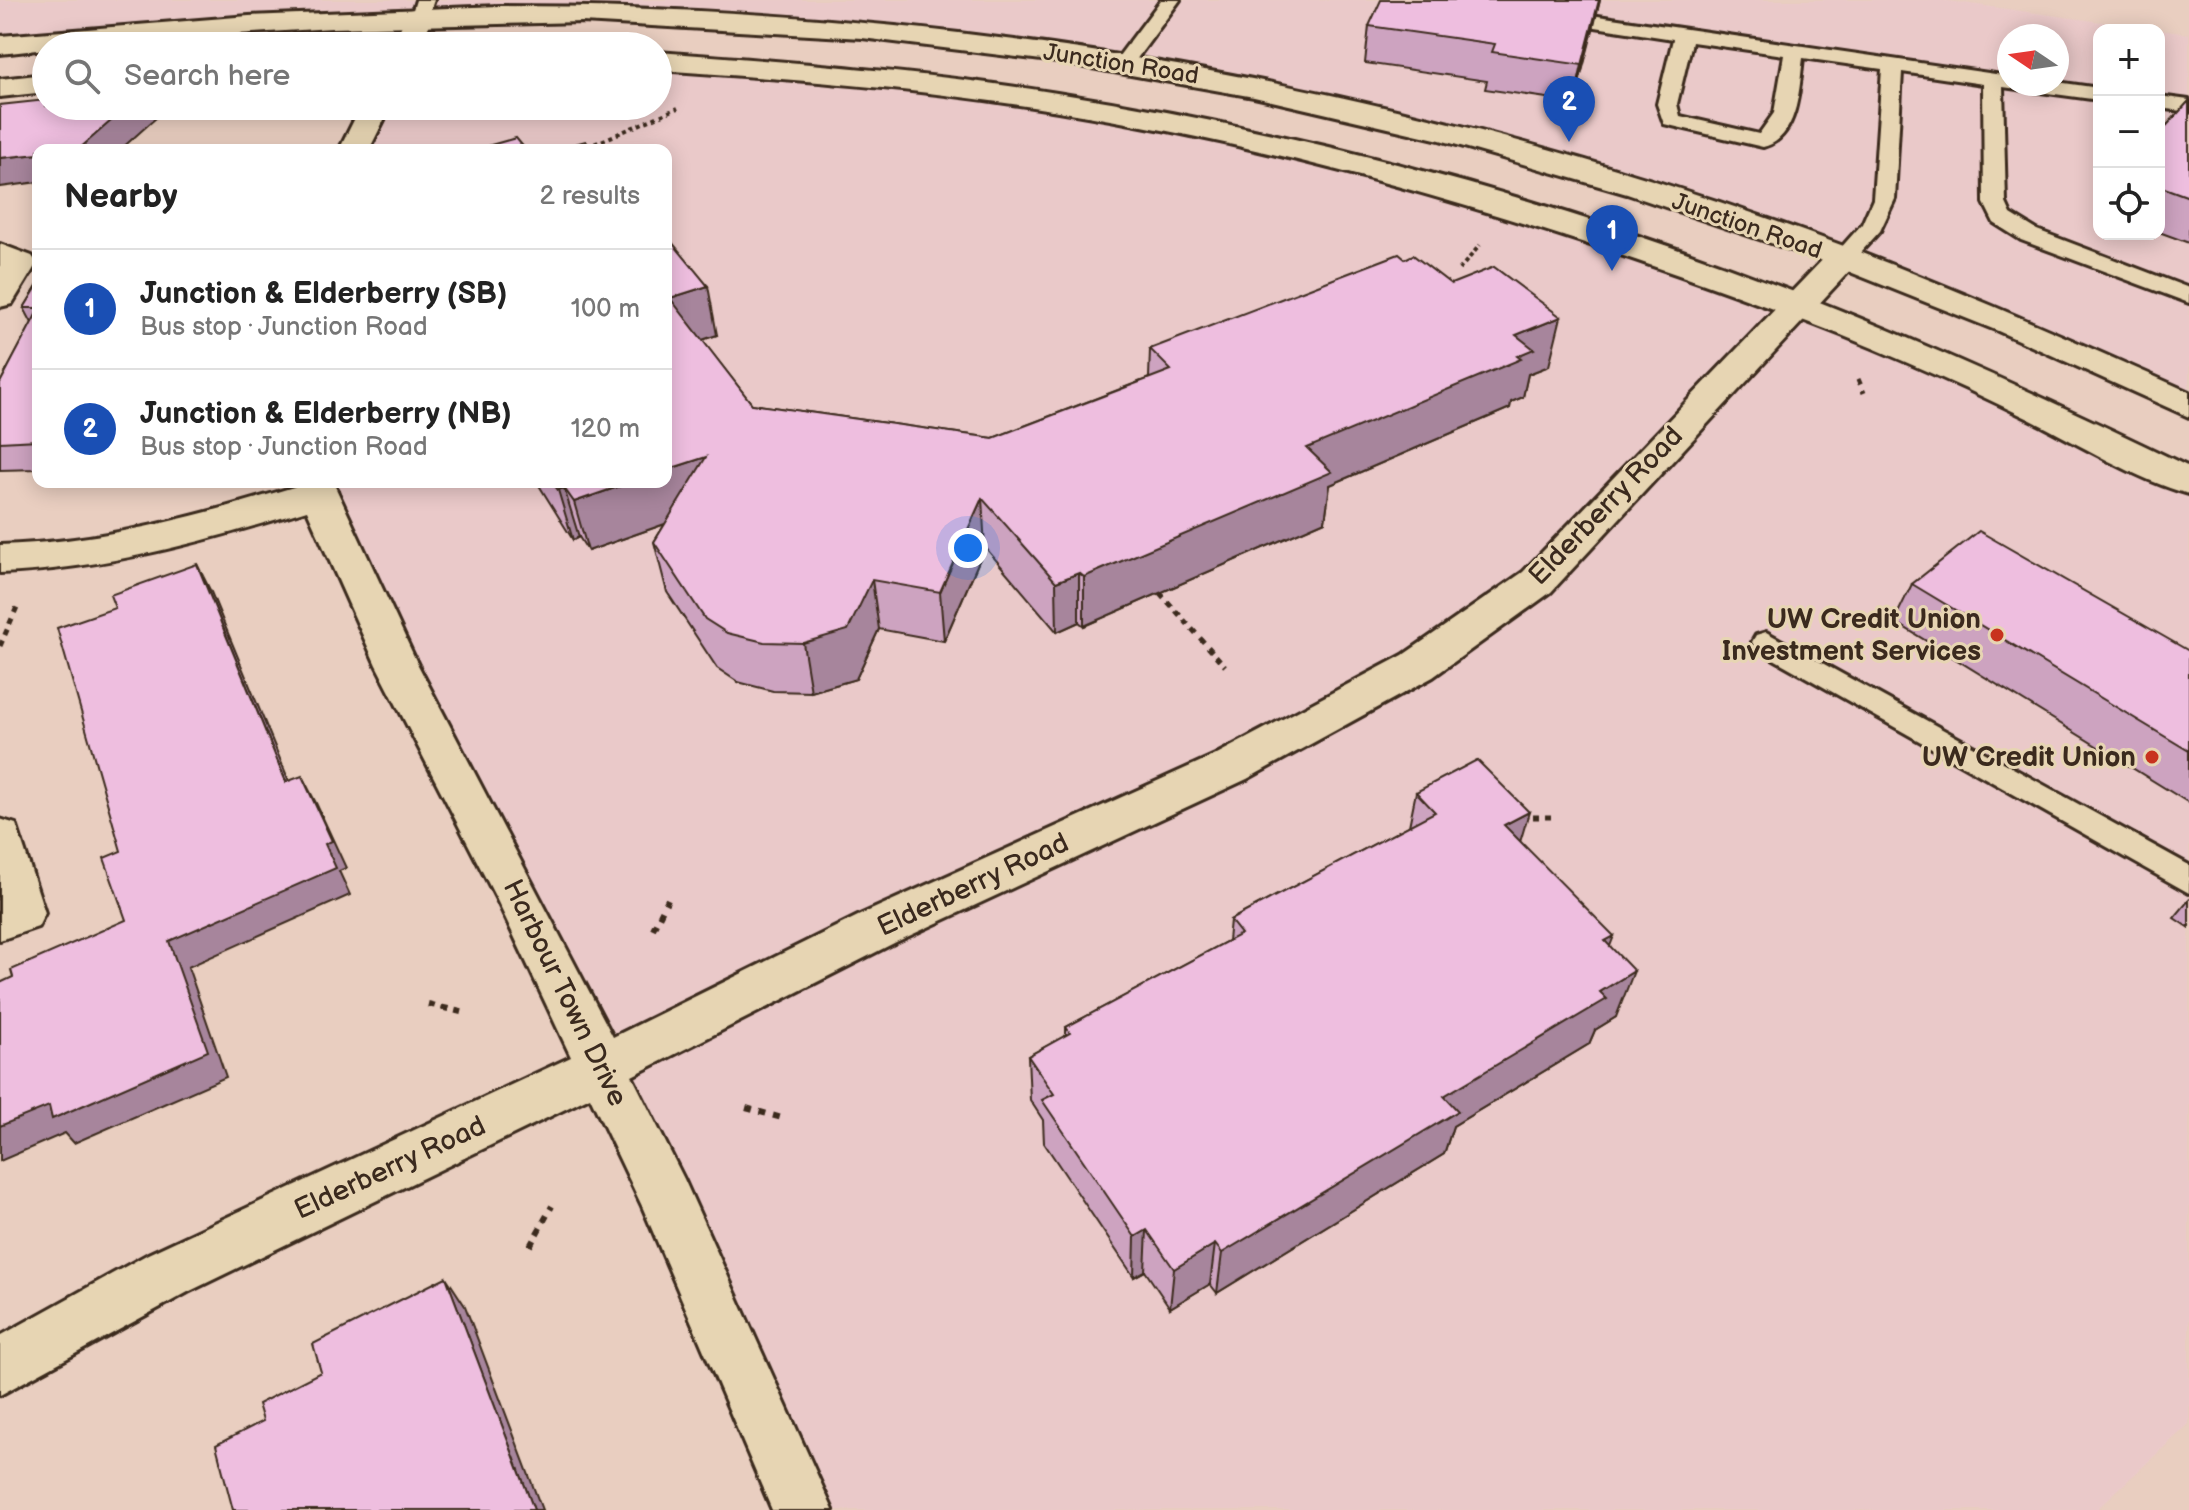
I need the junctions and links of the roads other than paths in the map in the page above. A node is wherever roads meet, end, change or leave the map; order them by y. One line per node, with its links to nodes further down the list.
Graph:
1 (1171, 0): 11 (lane)
2 (423, 8): 4 (street, Junction Road); 5 (street); 11 (street, Junction Road)
3 (1529, 12): 6 (lane)
4 (147, 32)
5 (412, 32)
6 (1684, 35): 9 (lane); 9 (lane)
7 (32, 42): 8 (street, Junction Road)
8 (0, 45)
9 (1794, 51): 12 (lane)
10 (672, 62): 27 (street, Junction Road)
11 (1123, 64): 24 (street, Junction Road)
12 (1892, 66): 13 (lane); 24 (lane)
13 (1997, 80)
14 (32, 85): 15 (street)
15 (0, 88)
16 (2069, 90): 17 (lane)
17 (2093, 93)
18 (2000, 96): 25 (lane)
19 (2165, 103): 20 (lane)
20 (2189, 106)
21 (369, 120): 22 (street)
22 (357, 144)
23 (0, 254): 26 (street)
24 (1842, 259): 27 (street, Elderberry Road); 28 (street, Junction Road)
25 (2189, 296)
26 (0, 297)
27 (1795, 305): 29 (street, Junction Road); 36 (street, Elderberry Road)
28 (2189, 406)
29 (2189, 482)
30 (316, 488): 31 (street); 36 (street, Harbour Town Drive)
31 (0, 559)
32 (1766, 642): 34 (lane)
33 (0, 837): 35 (street)
34 (2189, 880)
35 (0, 921)
36 (601, 1067): 37 (street, Elderberry Road); 38 (street, Harbour Town Drive)
37 (0, 1367)
38 (803, 1510)

